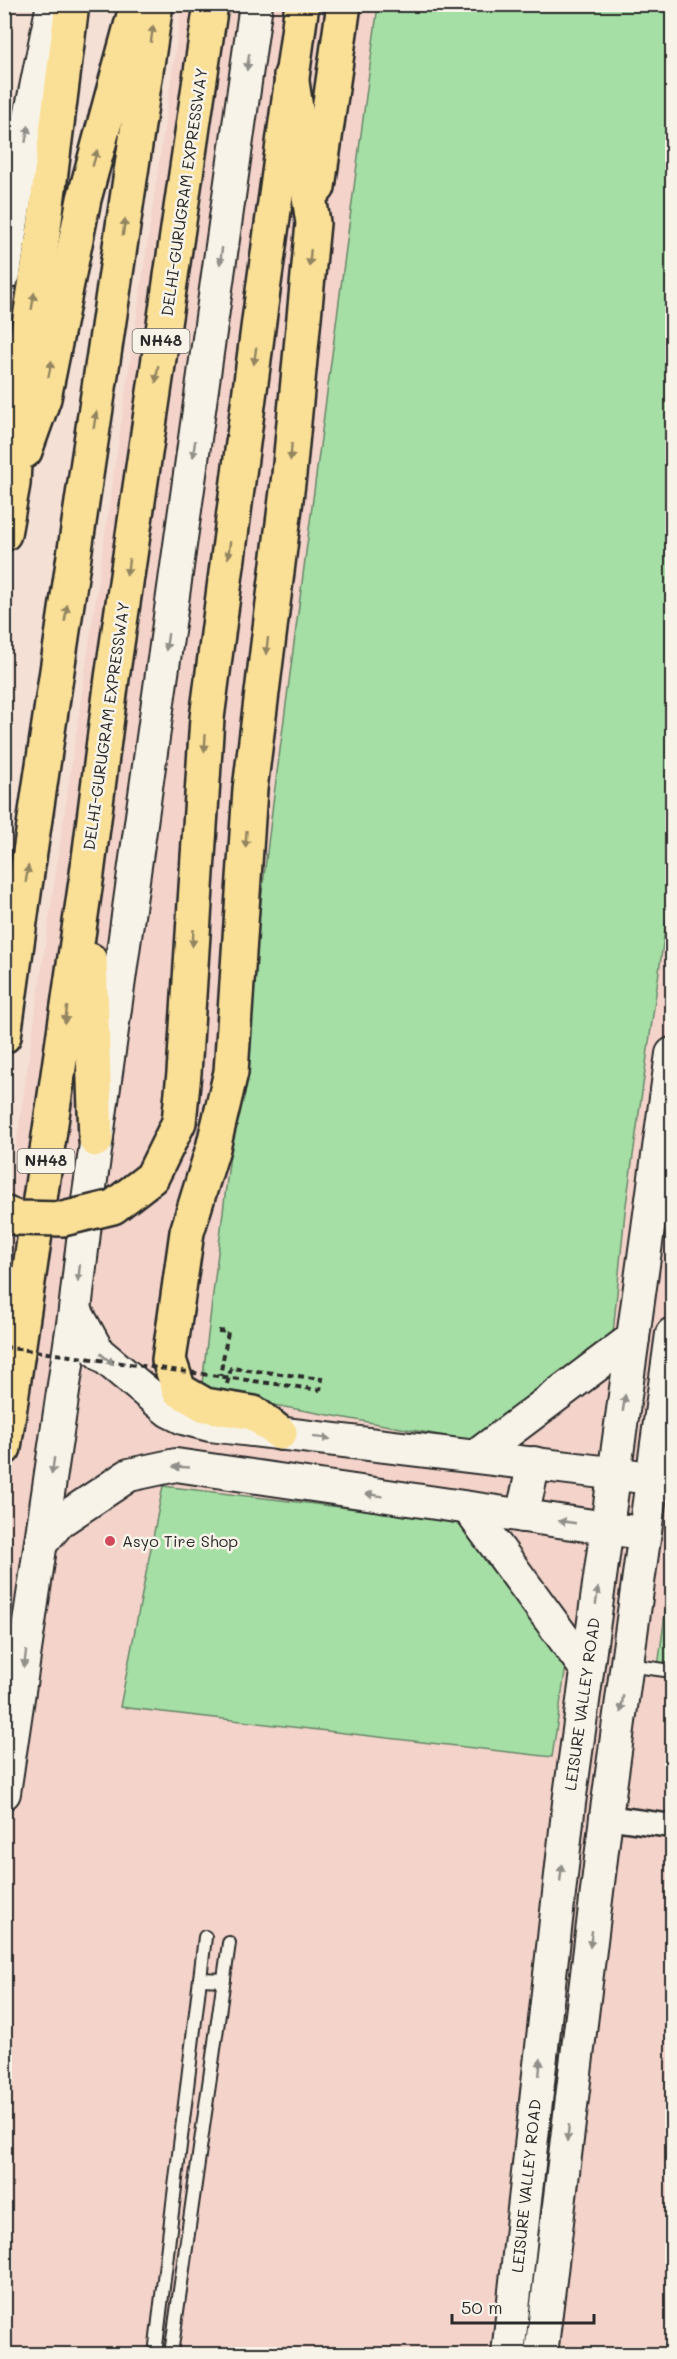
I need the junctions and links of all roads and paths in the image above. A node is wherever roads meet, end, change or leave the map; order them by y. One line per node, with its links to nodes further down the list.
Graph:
1 (53, 4): 11 (street, one-way to 1)
2 (72, 4): 12 (main road, one-way to 2)
3 (136, 4): 12 (main road, one-way to 3)
4 (156, 4): 15 (main road, NH48, one-way to 4)
5 (211, 4): 14 (main road, DELHI-GURUGRAM EXPRESSWAY / NH48, one-way to 14)
6 (256, 4): 17 (street, one-way to 17)
7 (302, 4): 9 (main road)
8 (344, 4): 10 (main road)
9 (291, 75): 10 (main road); 19 (main road, one-way to 19, bridge)
10 (313, 223): 27 (main road, one-way to 27)
11 (4, 274)
12 (13, 484): 13 (main road)
13 (4, 534)
14 (87, 874): 17 (main road); 28 (main road, DELHI-GURUGRAM EXPRESSWAY / NH48, one-way to 28)
15 (4, 1036)
16 (672, 1054): 18 (street, LEISURE VALLEY ROAD)
17 (96, 1140): 20 (street, one-way to 20)
18 (665, 1164): 23 (street, LEISURE VALLEY ROAD)
19 (4, 1213)
20 (75, 1310): 27 (street, one-way to 27); 37 (street, one-way to 37)
21 (218, 1331): 25 (path)
22 (672, 1334): 32 (street, LEISURE VALLEY ROAD)
23 (633, 1338): 29 (street); 31 (street, LEISURE VALLEY ROAD, one-way to 23)
24 (4, 1347): 25 (path, bridge)
25 (220, 1376): 26 (path, bridge)
26 (227, 1385)
27 (280, 1433): 29 (street, one-way to 29)
28 (4, 1448)
29 (476, 1456): 30 (street)
30 (534, 1463): 31 (street); 34 (street)
31 (614, 1473): 32 (street); 35 (street, LEISURE VALLEY ROAD)
32 (653, 1479): 36 (street, LEISURE VALLEY ROAD)
33 (469, 1509): 34 (street); 37 (street, one-way to 37); 39 (street)
34 (522, 1516): 35 (street, one-way to 34)
35 (607, 1527): 36 (street); 39 (street, LEISURE VALLEY ROAD, one-way to 35)
36 (645, 1534): 38 (street, LEISURE VALLEY ROAD)
37 (42, 1542): 41 (street, one-way to 41)
38 (627, 1665): 40 (lane); 42 (street, LEISURE VALLEY ROAD, one-way to 42)
39 (587, 1670): 50 (street, LEISURE VALLEY ROAD, one-way to 39)
40 (672, 1671)
41 (5, 1785)
42 (606, 1817): 43 (street); 53 (street, LEISURE VALLEY ROAD, one-way to 53)
43 (672, 1826)
44 (205, 1937): 46 (lane)
45 (229, 1943): 47 (lane)
46 (200, 1979): 47 (lane); 48 (lane)
47 (224, 1980): 49 (lane)
48 (165, 2267): 49 (lane); 51 (lane)
49 (183, 2268): 52 (lane)
50 (505, 2350)
51 (155, 2355)
52 (171, 2355)
53 (541, 2355)

